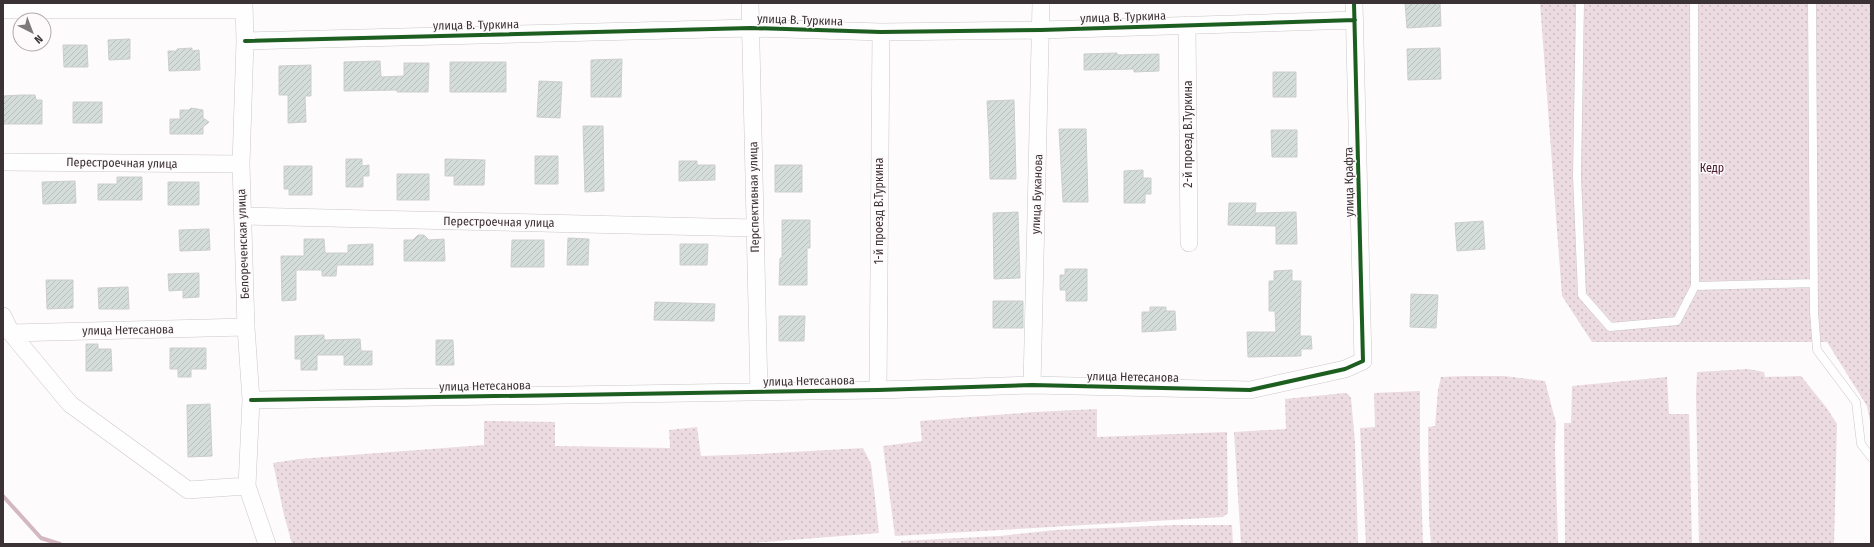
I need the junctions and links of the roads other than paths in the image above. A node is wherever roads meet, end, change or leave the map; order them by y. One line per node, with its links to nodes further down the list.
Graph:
1 (750, 3): 11 (street, Перспективная улица)
2 (1041, 3): 12 (street, улица Буканова)
3 (1354, 3): 9 (street, улица Крафта)
4 (1580, 3): 21 (lane)
5 (1694, 3): 21 (lane)
6 (1812, 3): 20 (lane)
7 (244, 7): 8 (street); 14 (street, Белореченская улица)
8 (3, 10)
9 (1355, 20): 10 (street, улица В. Туркина); 25 (street, улица Крафта)
10 (1187, 25): 12 (street, улица В. Туркина); 19 (street, 2-й проезд В.Туркина)
11 (751, 28): 13 (street, улица В. Туркина); 14 (street, улица В. Туркина); 18 (street, Перспективная улица)
12 (1042, 30): 13 (street, улица В. Туркина); 26 (street, улица Буканова)
13 (881, 32): 27 (street, 1-й проезд В.Туркина)
14 (245, 41): 16 (street, Белореченская улица)
15 (3, 162): 16 (street, Перестроечная улица)
16 (241, 164): 17 (street, Белореченская улица)
17 (243, 216): 18 (street, Перестроечная улица); 23 (street, Белореченская улица)
18 (755, 228): 28 (street, Перспективная улица)
19 (1189, 243)
20 (1814, 283): 21 (lane); 30 (lane)
21 (1695, 286)
22 (3, 316): 24 (street)
23 (246, 327): 24 (street, улица Нетесанова); 29 (street, Белореченская улица)
24 (11, 333): 31 (street)
25 (1363, 361): 26 (street, улица Нетесанова)
26 (1032, 385): 27 (street, улица Нетесанова)
27 (878, 390): 28 (street, улица Нетесанова)
28 (759, 392): 29 (street, улица Нетесанова)
29 (251, 400): 31 (street, Белореченская улица)
30 (1871, 457)
31 (247, 486): 32 (street)
32 (267, 544)

